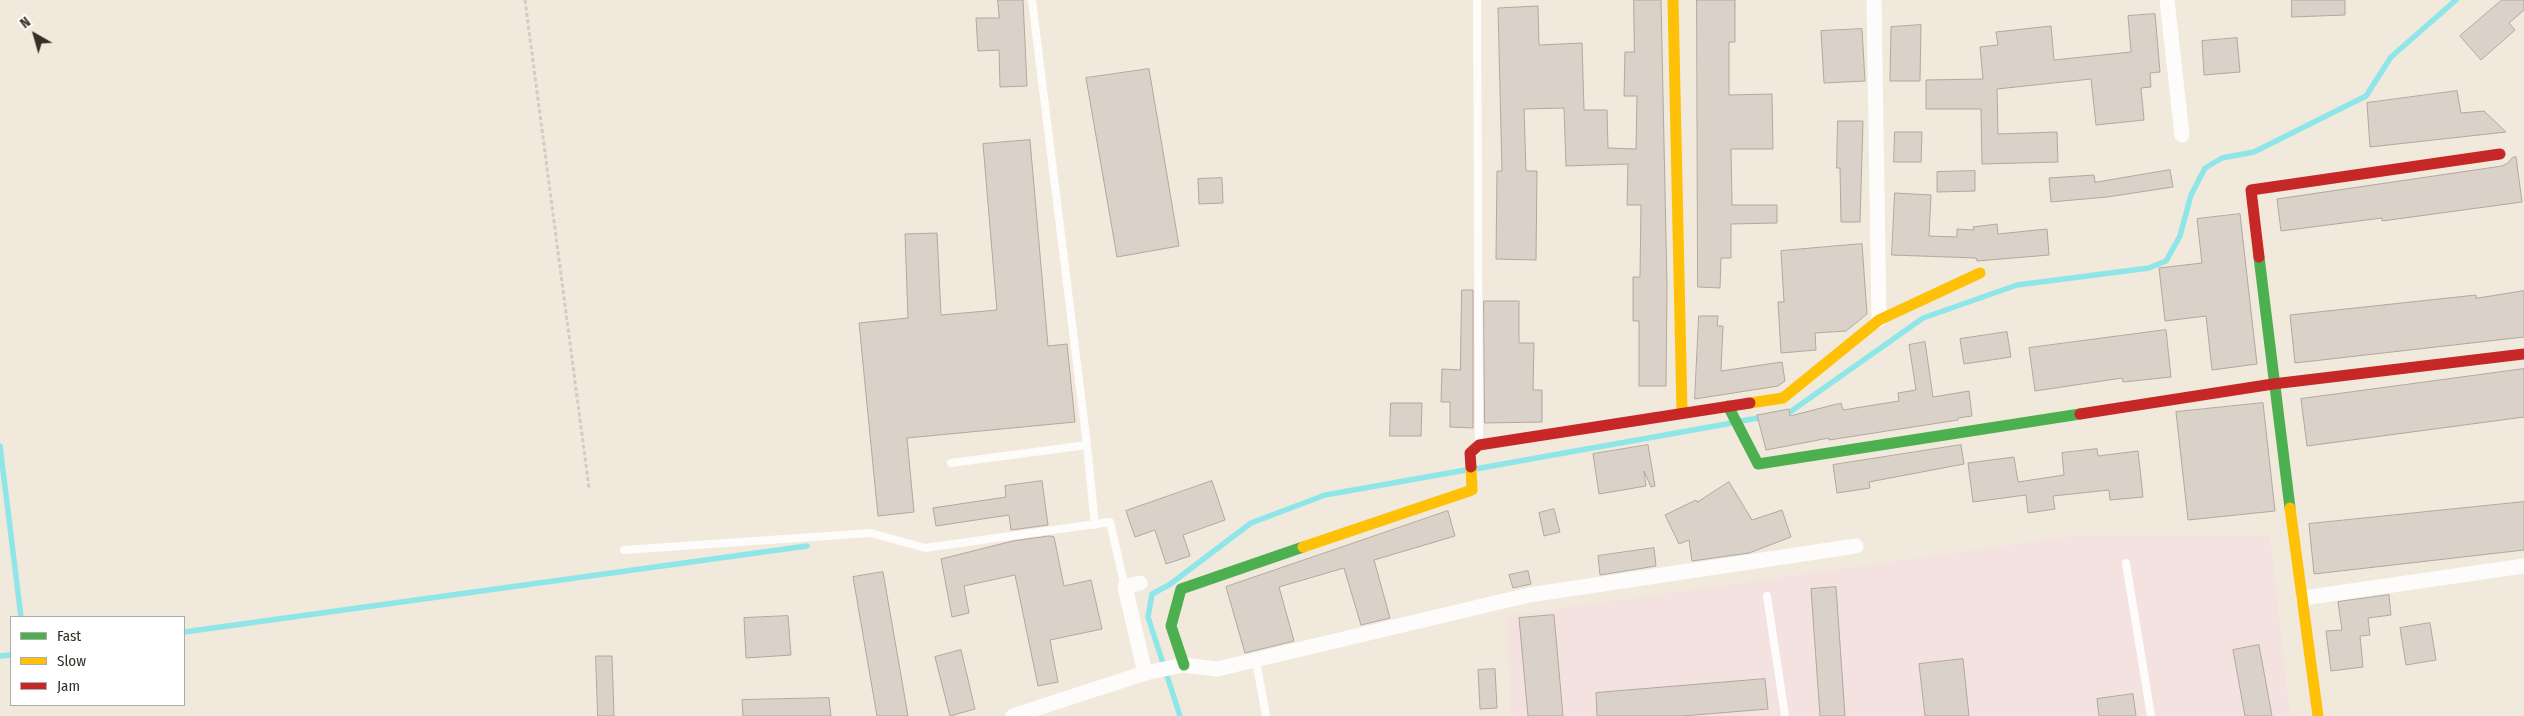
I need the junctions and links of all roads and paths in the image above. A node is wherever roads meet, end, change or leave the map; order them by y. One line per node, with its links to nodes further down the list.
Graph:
1 (525, 0): 18 (path)
2 (1032, 0): 16 (lane)
3 (1477, 0): 15 (lane)
4 (1672, 0): 14 (street)
5 (1874, 0): 10 (street)
6 (2167, 0): 7 (street)
7 (2182, 135)
8 (2500, 154): 12 (street)
9 (1980, 273): 10 (street)
10 (1879, 320): 13 (street)
11 (2524, 354): 12 (street)
12 (2273, 384): 13 (street); 27 (street)
13 (1730, 411): 14 (street)
14 (1682, 412): 15 (street)
15 (1479, 445): 29 (street)
16 (1087, 446): 17 (lane); 19 (lane)
17 (951, 463)
18 (589, 488)
19 (1095, 525): 21 (lane); 25 (lane)
20 (1856, 546): 28 (street)
21 (624, 550)
22 (2126, 563): 34 (lane)
23 (2524, 566): 27 (street)
24 (1140, 582): 25 (street)
25 (1125, 587): 30 (street)
26 (1767, 596): 33 (lane)
27 (2303, 598): 35 (street)
28 (1256, 660): 29 (street); 32 (lane)
29 (1184, 665): 30 (street)
30 (1145, 673): 31 (street)
31 (1013, 716)
32 (1266, 716)
33 (1785, 716)
34 (2151, 716)
35 (2318, 716)

